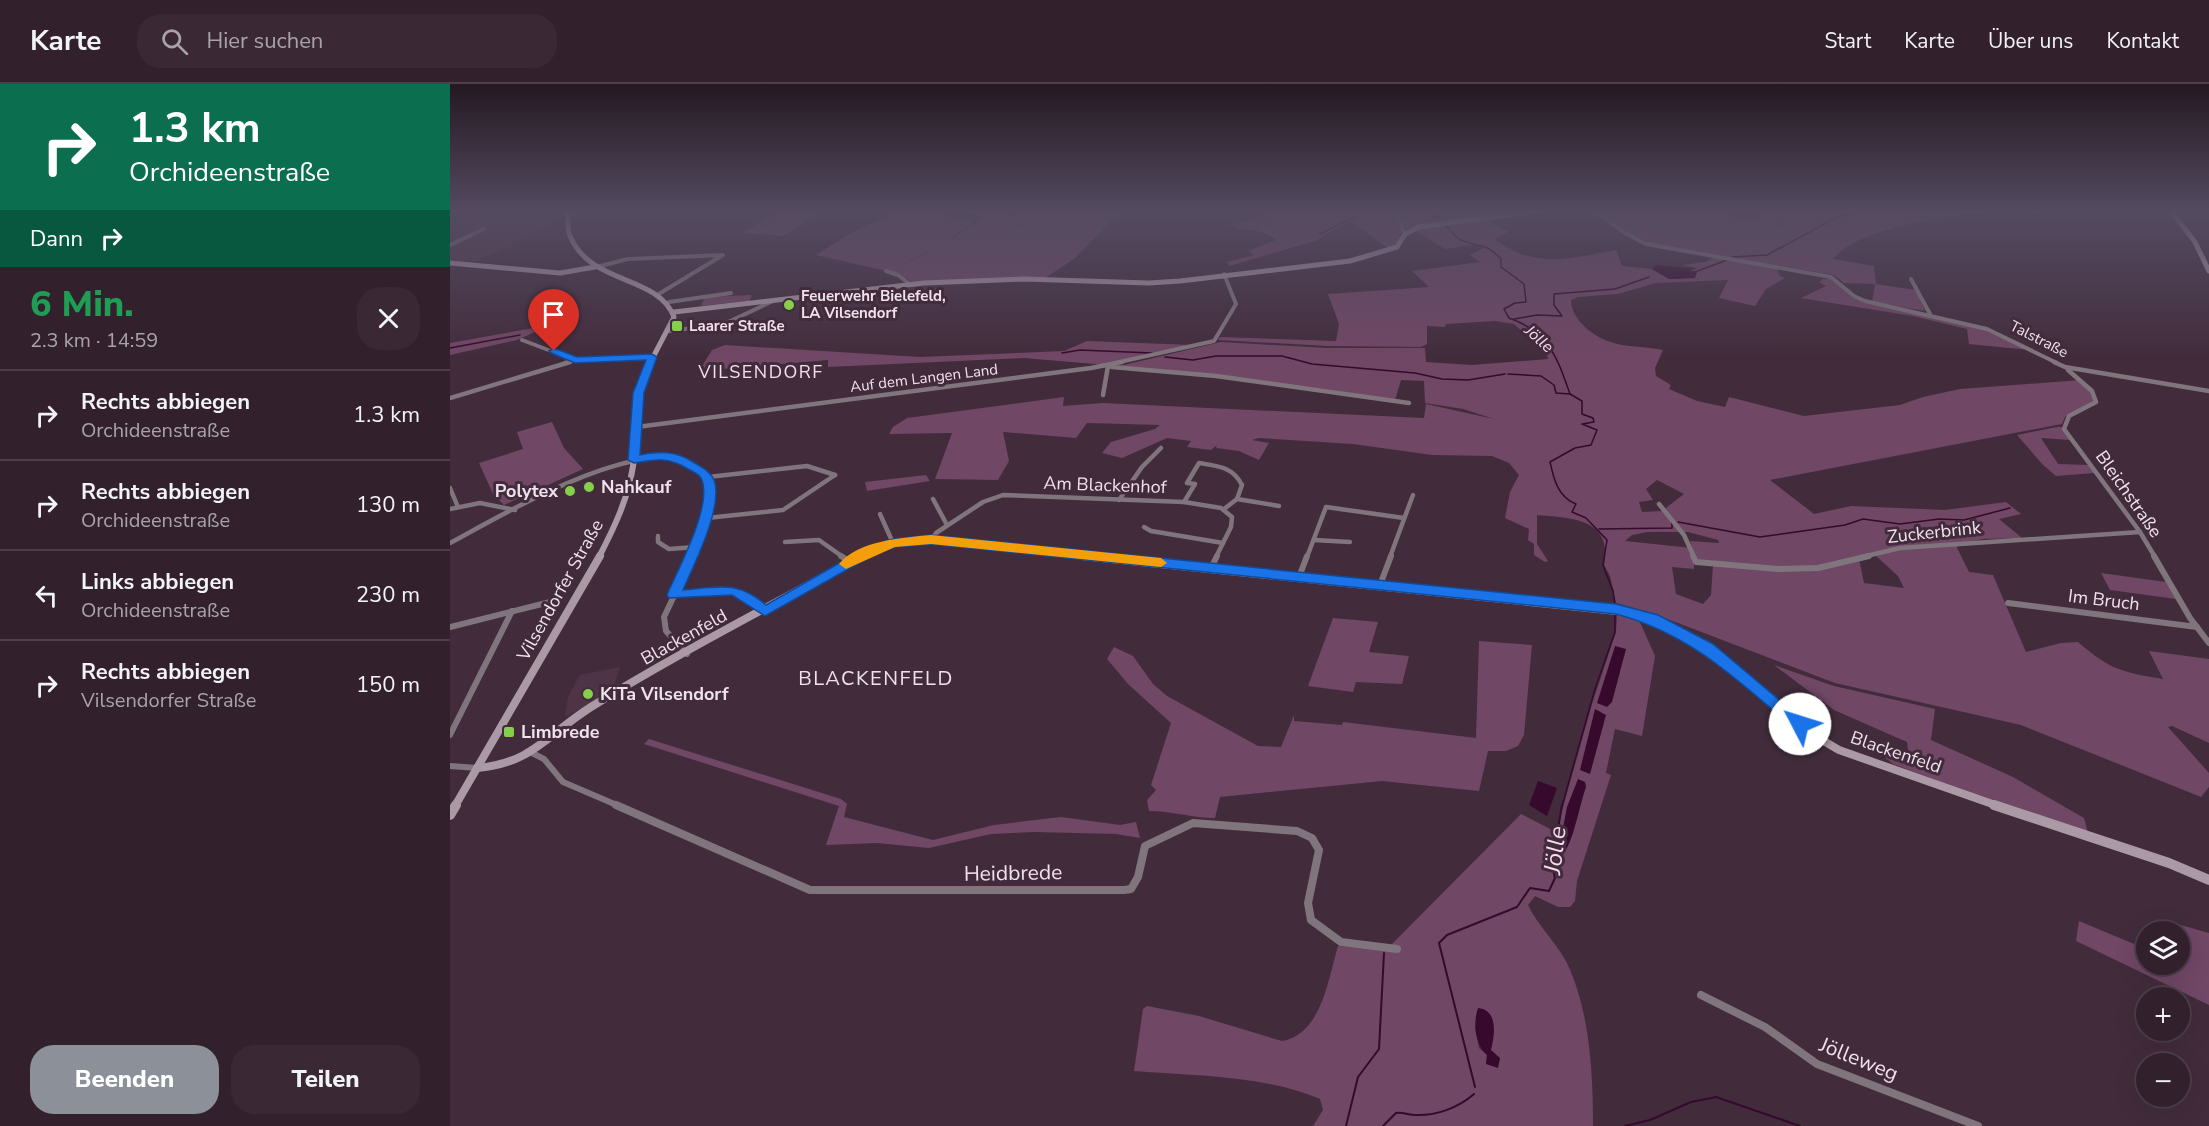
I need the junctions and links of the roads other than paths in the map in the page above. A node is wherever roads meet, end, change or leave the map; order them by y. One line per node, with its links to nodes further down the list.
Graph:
1 (586, 260): 7 (street)
2 (629, 260): 7 (street)
3 (716, 260): 13 (street)
4 (1355, 260): 9 (street)
5 (1737, 260): 17 (street, Talstraße)
6 (450, 263): 7 (street)
7 (595, 267): 13 (street)
8 (886, 271): 11 (street)
9 (1224, 274): 11 (street); 22 (street, Auf dem Langen Land)
10 (1911, 279): 17 (street)
11 (911, 285): 14 (street)
12 (731, 293): 15 (street)
13 (657, 294): 15 (street)
14 (775, 300): 16 (street); 18 (street)
15 (669, 302): 16 (street)
16 (675, 312): 18 (street, Vilsendorfer Straße)
17 (1930, 314): 23 (street, Talstraße)
18 (669, 331): 20 (street, Vilsendorfer Straße)
19 (522, 340): 21 (street)
20 (652, 357): 21 (street); 30 (street, Vilsendorfer Straße)
21 (575, 360): 28 (street)
22 (1108, 366): 27 (street); 29 (street, Auf dem Langen Land); 30 (street, Auf dem Langen Land)
23 (2065, 367): 24 (street, Talstraße); 25 (street, Bleichstraße)
24 (2084, 371): 25 (street); 26 (street, Talstraße)
25 (2078, 376): 51 (street, Bleichstraße)
26 (2209, 390)
27 (1103, 395)
28 (450, 398)
29 (1408, 403)
30 (637, 427): 32 (street, Vilsendorfer Straße)
31 (1161, 448): 38 (street)
32 (634, 460): 33 (street); 45 (street); 77 (street, Vilsendorfer Straße)
33 (708, 477): 47 (street); 47 (street)
34 (450, 488): 42 (street)
35 (1413, 495): 48 (street)
36 (933, 499): 49 (street)
37 (1237, 499): 39 (street); 41 (street); 44 (street)
38 (1119, 500): 39 (street, Am Blackenhof); 49 (street, Am Blackenhof)
39 (1184, 502): 44 (street, Am Blackenhof)
40 (1659, 504): 51 (street, Zuckerbrink)
41 (1279, 506)
42 (458, 507): 43 (street); 45 (street)
43 (450, 509)
44 (1224, 509): 59 (street)
45 (515, 510): 57 (street)
46 (880, 513): 58 (street)
47 (707, 518): 60 (street)
48 (1404, 518): 54 (street); 64 (street)
49 (947, 525): 53 (street, Am Blackenhof)
50 (1144, 527): 59 (street)
51 (2140, 532): 71 (street, Bleichstraße)
52 (658, 536): 60 (street)
53 (931, 540): 58 (street, Blackenfeld); 62 (street, Blackenfeld)
54 (1314, 540): 56 (street); 63 (street)
55 (785, 542): 61 (street)
56 (1350, 542)
57 (450, 543)
58 (893, 543): 61 (street, Blackenfeld)
59 (1223, 543): 62 (street)
60 (696, 546): 65 (street)
61 (850, 562): 69 (street, Blackenfeld)
62 (1211, 568): 63 (street, Blackenfeld)
63 (1299, 577): 64 (street, Blackenfeld)
64 (1380, 585): 79 (street, Blackenfeld)
65 (674, 595): 69 (street); 73 (street)
66 (558, 600): 68 (street)
67 (2008, 603): 71 (street, Im Bruch)
68 (512, 611): 70 (street); 74 (street)
69 (765, 611): 73 (street, Blackenfeld)
70 (450, 627)
71 (2197, 627): 72 (street, Bleichstraße)
72 (2209, 643)
73 (687, 654): 75 (street, Blackenfeld)
74 (450, 735)
75 (530, 752): 77 (street, Blackenfeld); 80 (street, Heidbrede)
76 (450, 766): 77 (street)
77 (477, 768): 78 (street, Vilsendorfer Straße)
78 (450, 814)
79 (2209, 880)
80 (1397, 949)
81 (1701, 995): 82 (street, Jölleweg)
82 (1978, 1126)

